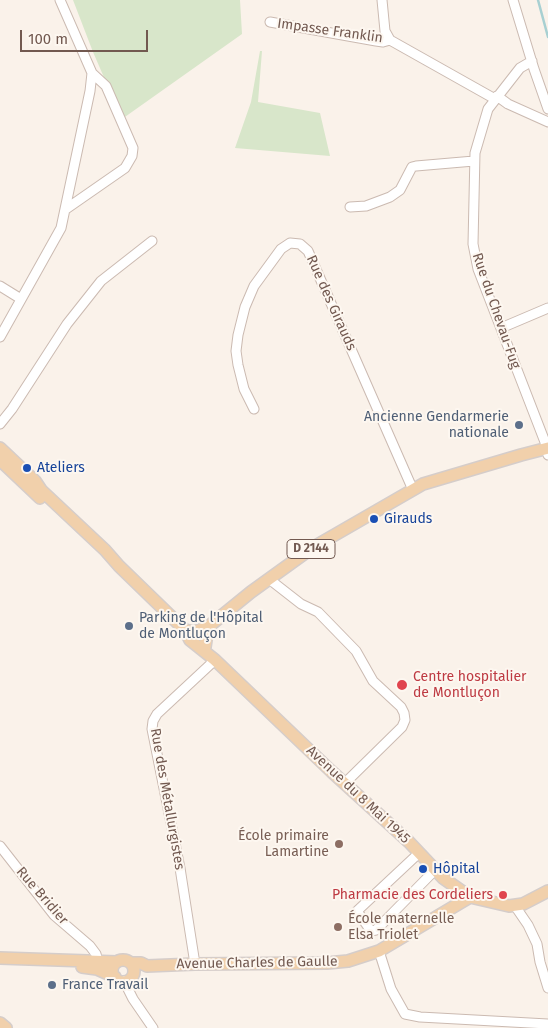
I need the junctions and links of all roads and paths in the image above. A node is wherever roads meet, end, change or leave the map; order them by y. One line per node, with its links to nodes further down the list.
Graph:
1 (60, 0): 7 (street)
2 (382, 0): 5 (street)
3 (513, 0): 6 (street)
4 (270, 22): 5 (street, Impasse Franklin)
5 (390, 40): 8 (street)
6 (532, 61): 8 (street, Rue du Chevau-Fug); 9 (street)
7 (92, 73): 13 (street); 13 (street)
8 (496, 98): 10 (street); 11 (street, Rue du Chevau-Fug)
9 (548, 109)
10 (548, 122)
11 (474, 161): 12 (street); 18 (street, Rue du Chevau-Fug)
12 (350, 207)
13 (66, 209): 16 (street)
14 (152, 241): 21 (street)
15 (0, 286): 16 (street)
16 (21, 299): 19 (street)
17 (548, 308): 18 (street)
18 (501, 328): 23 (street, Rue du Chevau-Fug)
19 (0, 337)
20 (254, 409): 25 (street, Rue des Girauds)
21 (0, 424)
22 (0, 448): 26 (main road, Avenue du 8 Mai 1945)
23 (547, 451): 25 (main road, D 2144)
24 (1, 460): 26 (main road, Avenue du 8 Mai 1945); 27 (main road, Avenue du 8 Mai 1945)
25 (418, 487): 28 (main road, D 2144)
26 (41, 490): 27 (main road, Avenue du 8 Mai 1945)
27 (119, 566): 30 (main road, Avenue du 8 Mai 1945)
28 (269, 579): 29 (main road, D 2144); 33 (street)
29 (208, 627): 30 (main road, D 2144); 31 (main road)
30 (190, 634): 31 (main road, Avenue du 8 Mai 1945); 32 (main road, Avenue du 8 Mai 1945)
31 (205, 647): 32 (main road, Avenue du 8 Mai 1945)
32 (215, 660): 33 (main road, Avenue du 8 Mai 1945); 44 (street, Rue des Métallurgistes)
33 (345, 784): 35 (main road, Avenue du 8 Mai 1945)
34 (0, 846): 45 (street, Rue Bridier)
35 (419, 852): 36 (main road, Avenue du 8 Mai 1945); 36 (street)
36 (435, 870): 38 (main road, Avenue du 8 Mai 1945)
37 (548, 891): 39 (main road)
38 (470, 897): 39 (main road, Avenue du 8 Mai 1945); 40 (main road, Avenue Charles de Gaulle)
39 (515, 906): 48 (street)
40 (379, 952): 44 (main road, Avenue Charles de Gaulle); 50 (street)
41 (1, 960): 45 (main road)
42 (117, 962): 43 (main road); 45 (main road); 47 (main road)
43 (131, 963): 46 (main road, Avenue Charles de Gaulle); 47 (main road)
44 (195, 964): 46 (main road, Avenue Charles de Gaulle)
45 (98, 965): 47 (main road)
46 (146, 966): 47 (main road)
47 (124, 978): 52 (street)
48 (548, 988)
49 (0, 1023): 51 (main road)
50 (548, 1024)
51 (6, 1028)
52 (153, 1028)

